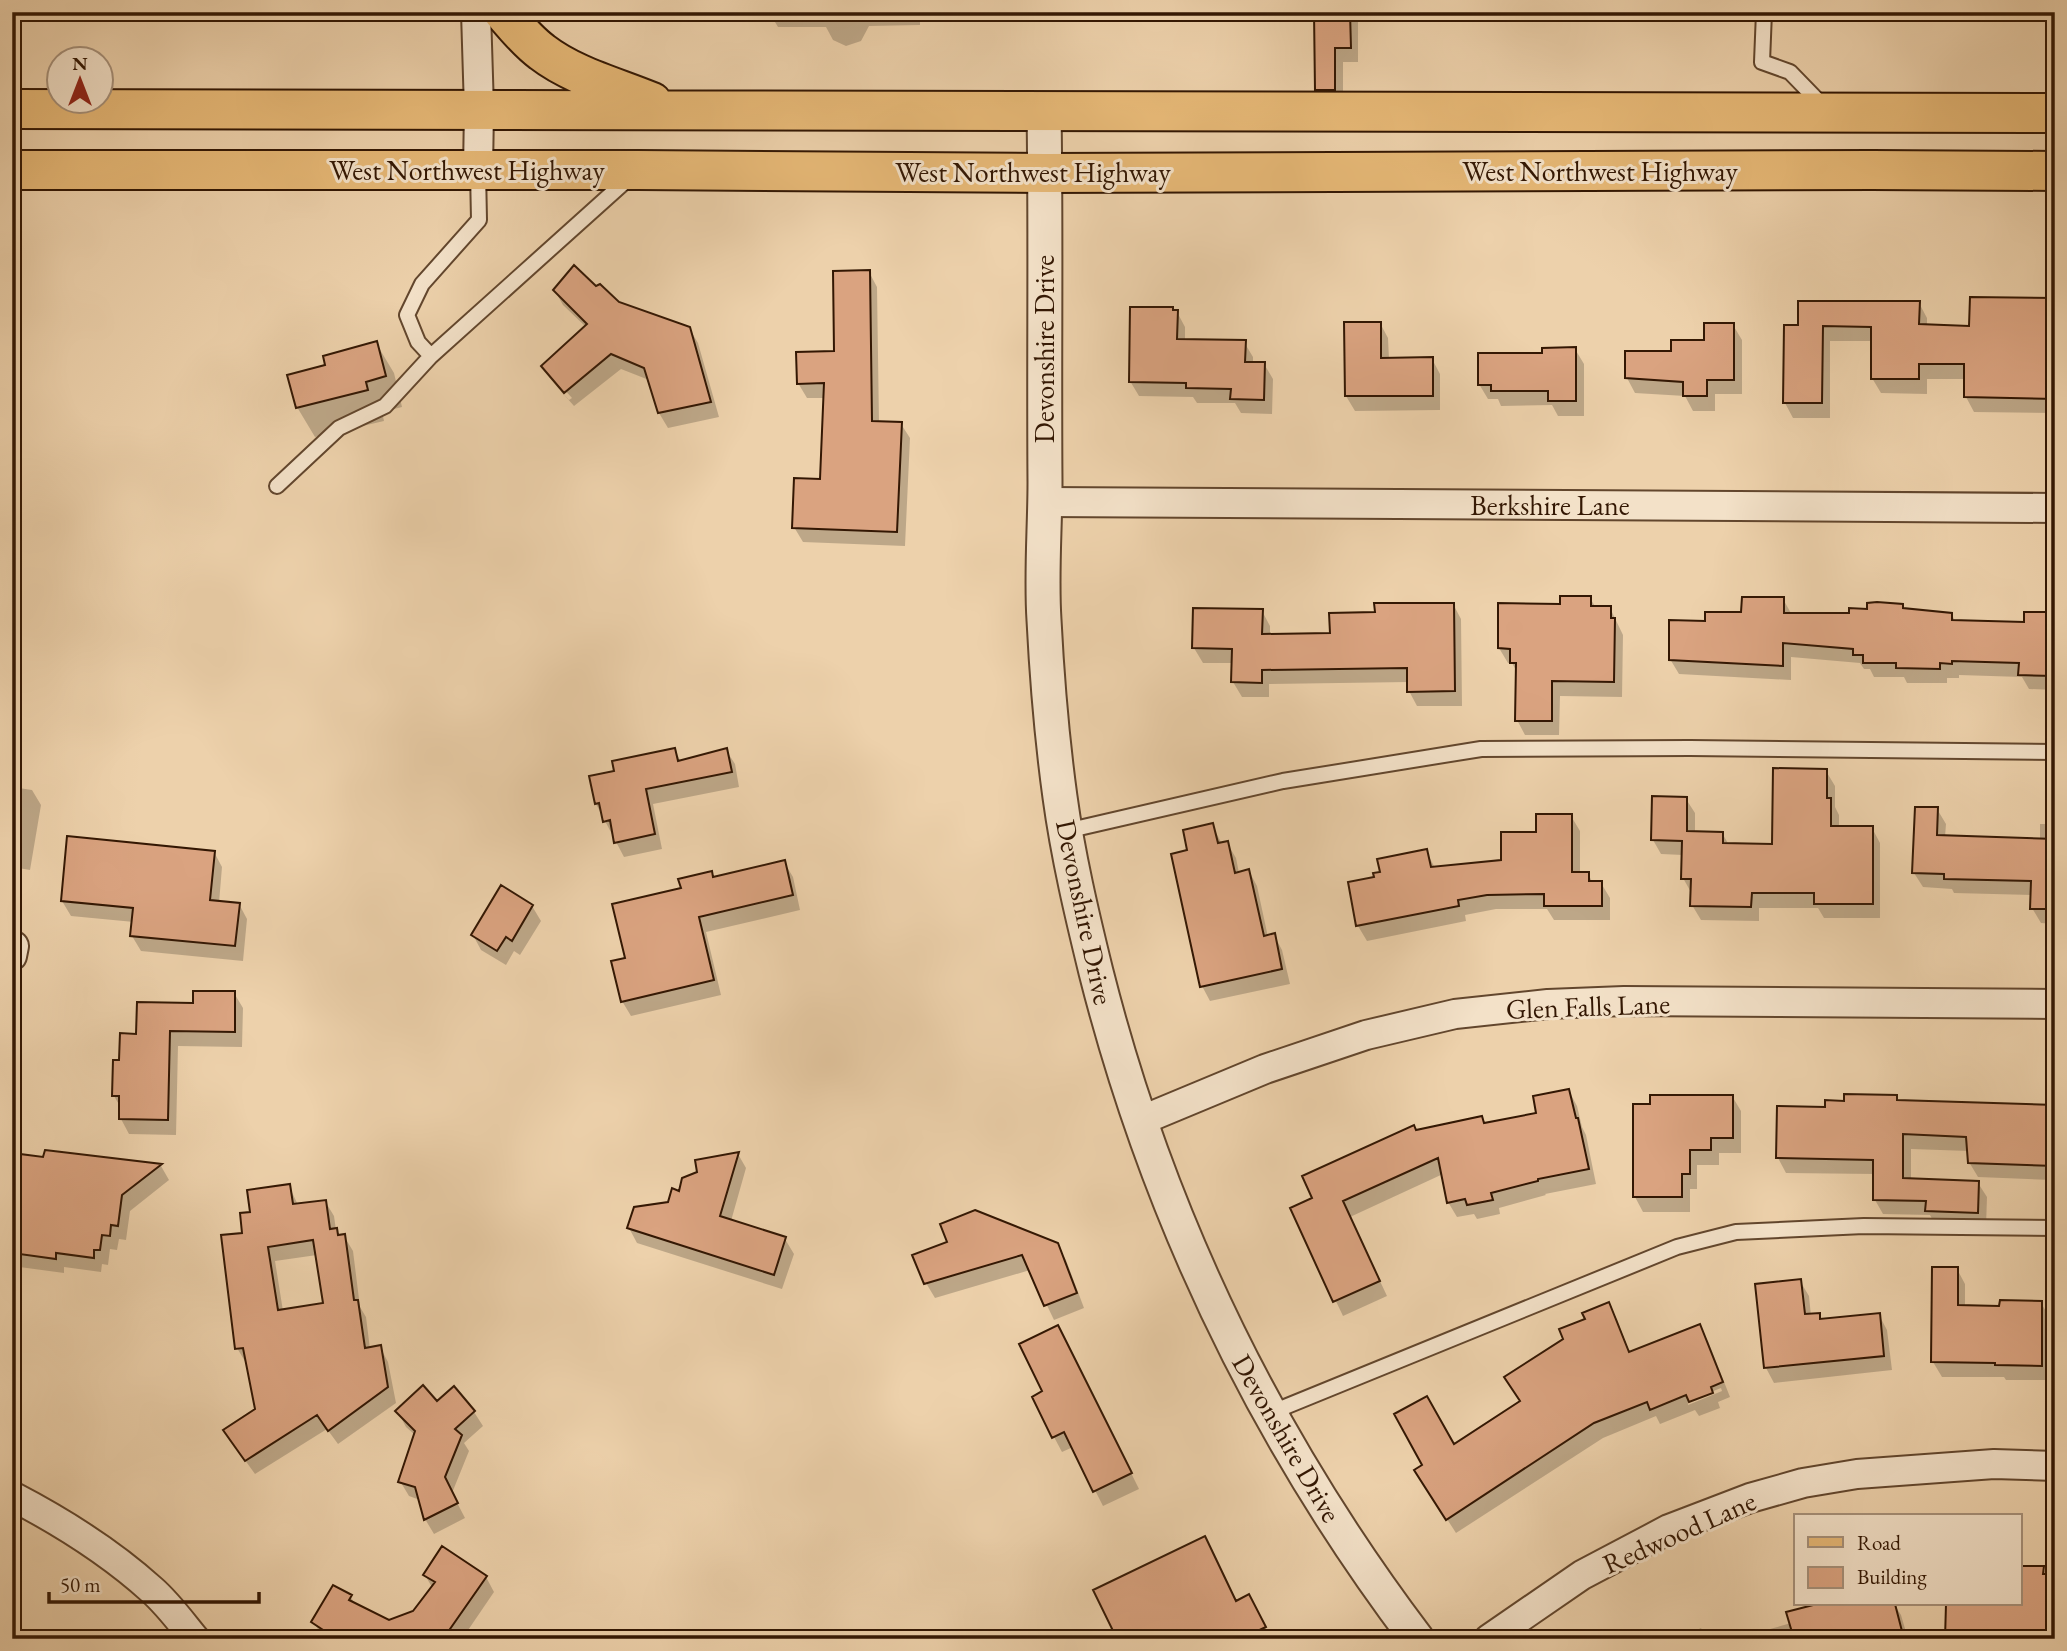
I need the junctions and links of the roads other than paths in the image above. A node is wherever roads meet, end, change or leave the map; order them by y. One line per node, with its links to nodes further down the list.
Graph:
1 (476, 12): 5 (street)
2 (503, 12): 6 (main road)
3 (1764, 12): 8 (lane)
4 (12, 109): 5 (main road)
5 (479, 109): 6 (main road); 11 (street)
6 (671, 109): 7 (main road)
7 (1044, 110): 8 (main road); 14 (street, Devonshire Drive)
8 (1829, 112): 9 (main road)
9 (2055, 113)
10 (12, 170): 11 (main road, West Northwest Highway)
11 (478, 170): 12 (main road, West Northwest Highway); 15 (lane)
12 (639, 170): 14 (main road, West Northwest Highway); 15 (lane)
13 (2055, 171): 14 (main road, West Northwest Highway)
14 (1045, 173): 17 (street, Devonshire Drive)
15 (431, 356): 16 (lane)
16 (277, 486)
17 (1045, 502): 18 (street, Berkshire Lane); 20 (street, Devonshire Drive)
18 (2055, 508)
19 (2055, 752): 20 (lane)
20 (1066, 831): 22 (street, Devonshire Drive)
21 (2055, 1004): 22 (street, Glen Falls Lane)
22 (1140, 1121): 24 (street, Devonshire Drive)
23 (2055, 1228): 24 (lane)
24 (1269, 1413): 28 (street, Devonshire Drive)
25 (2055, 1465): 29 (street, Redwood Lane)
26 (12, 1496): 27 (street)
27 (195, 1639)
28 (1417, 1639)
29 (1489, 1639)

